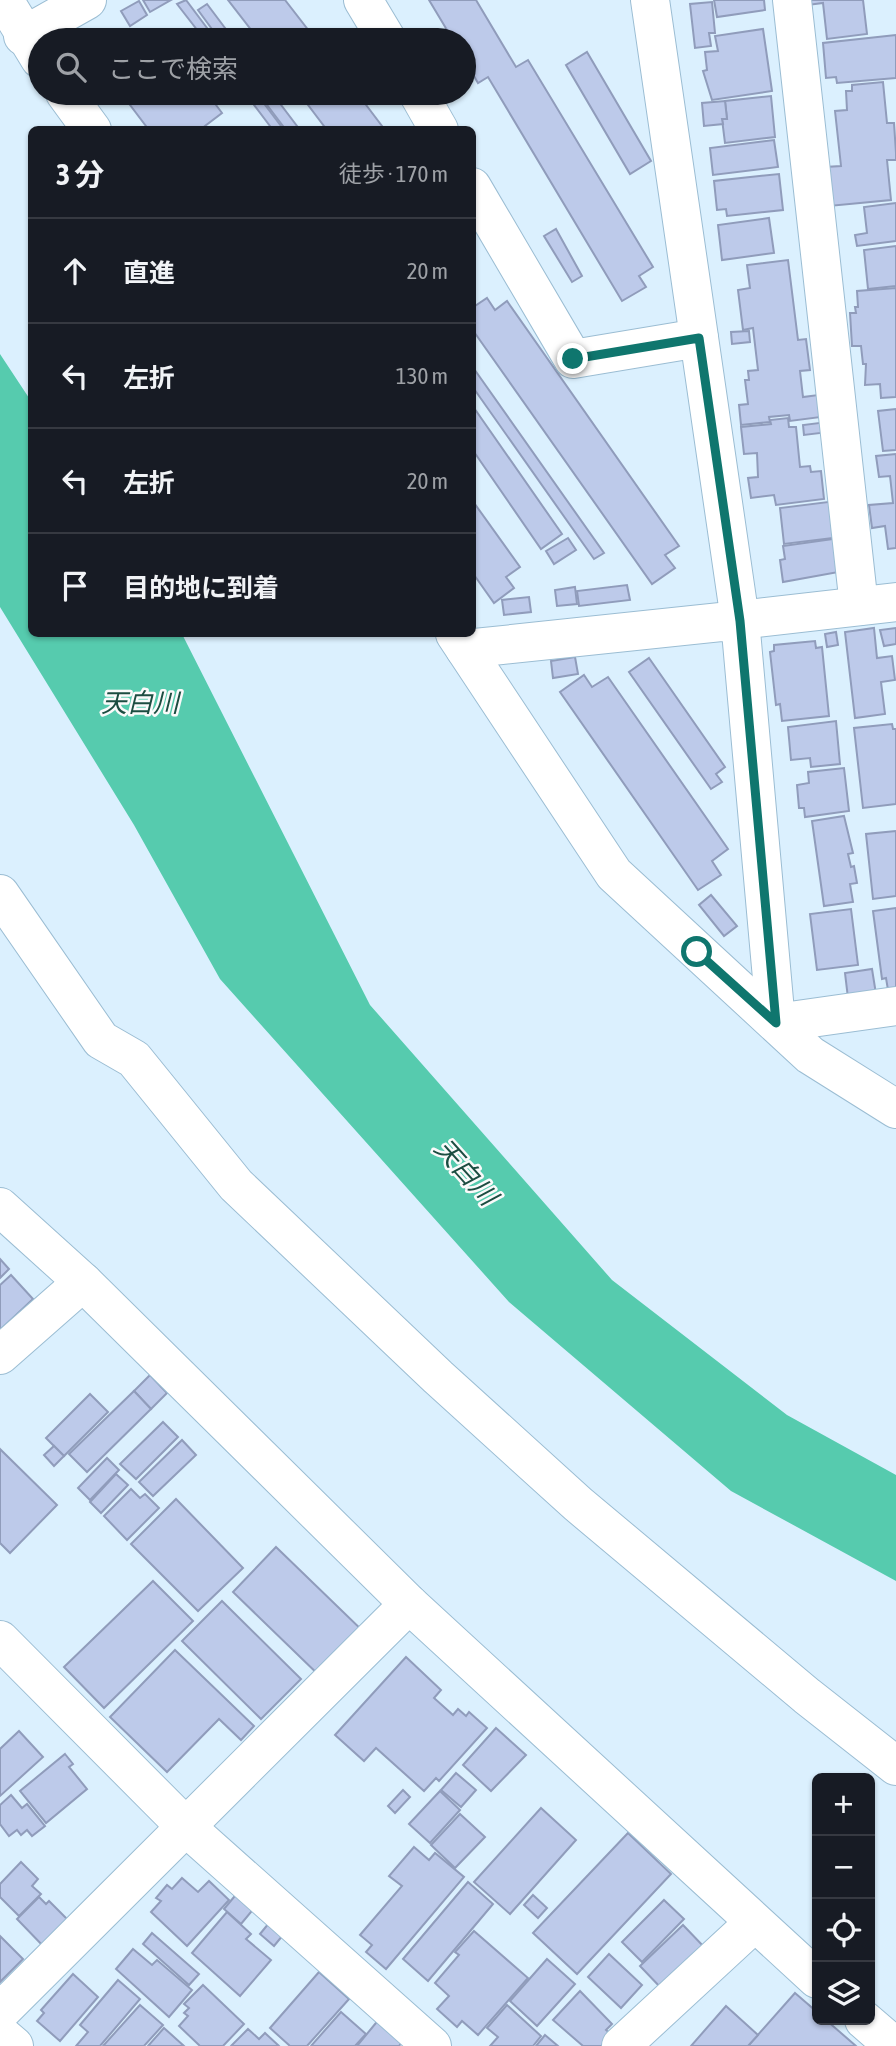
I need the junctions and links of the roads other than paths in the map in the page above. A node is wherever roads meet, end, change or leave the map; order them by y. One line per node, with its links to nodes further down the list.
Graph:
1 (4, 0): 8 (street)
2 (87, 0): 6 (street)
3 (363, 0): 7 (street)
4 (650, 0): 14 (street)
5 (792, 0): 16 (street)
6 (55, 28)
7 (380, 28)
8 (28, 41)
9 (74, 105): 11 (street)
10 (425, 105): 12 (street)
11 (89, 126)
12 (437, 126)
13 (476, 194): 14 (street)
14 (699, 338): 17 (street)
15 (896, 602): 16 (street)
16 (859, 606): 17 (street)
17 (740, 621): 18 (street); 21 (street)
18 (460, 641): 21 (street)
19 (0, 894): 28 (street)
20 (896, 1006): 21 (street)
21 (776, 1023): 22 (street)
22 (896, 1109)
23 (0, 1207): 24 (street)
24 (83, 1282): 25 (street); 26 (street)
25 (0, 1355)
26 (409, 1604): 29 (street); 30 (street)
27 (0, 1640): 29 (street)
28 (896, 1766)
29 (186, 1827): 32 (street); 36 (street)
30 (754, 1923): 31 (street); 37 (street)
31 (812, 1975)
32 (0, 2012)
33 (870, 2025): 38 (street)
34 (0, 2034): 35 (street)
35 (14, 2046)
36 (432, 2046)
37 (621, 2046)
38 (894, 2046)

